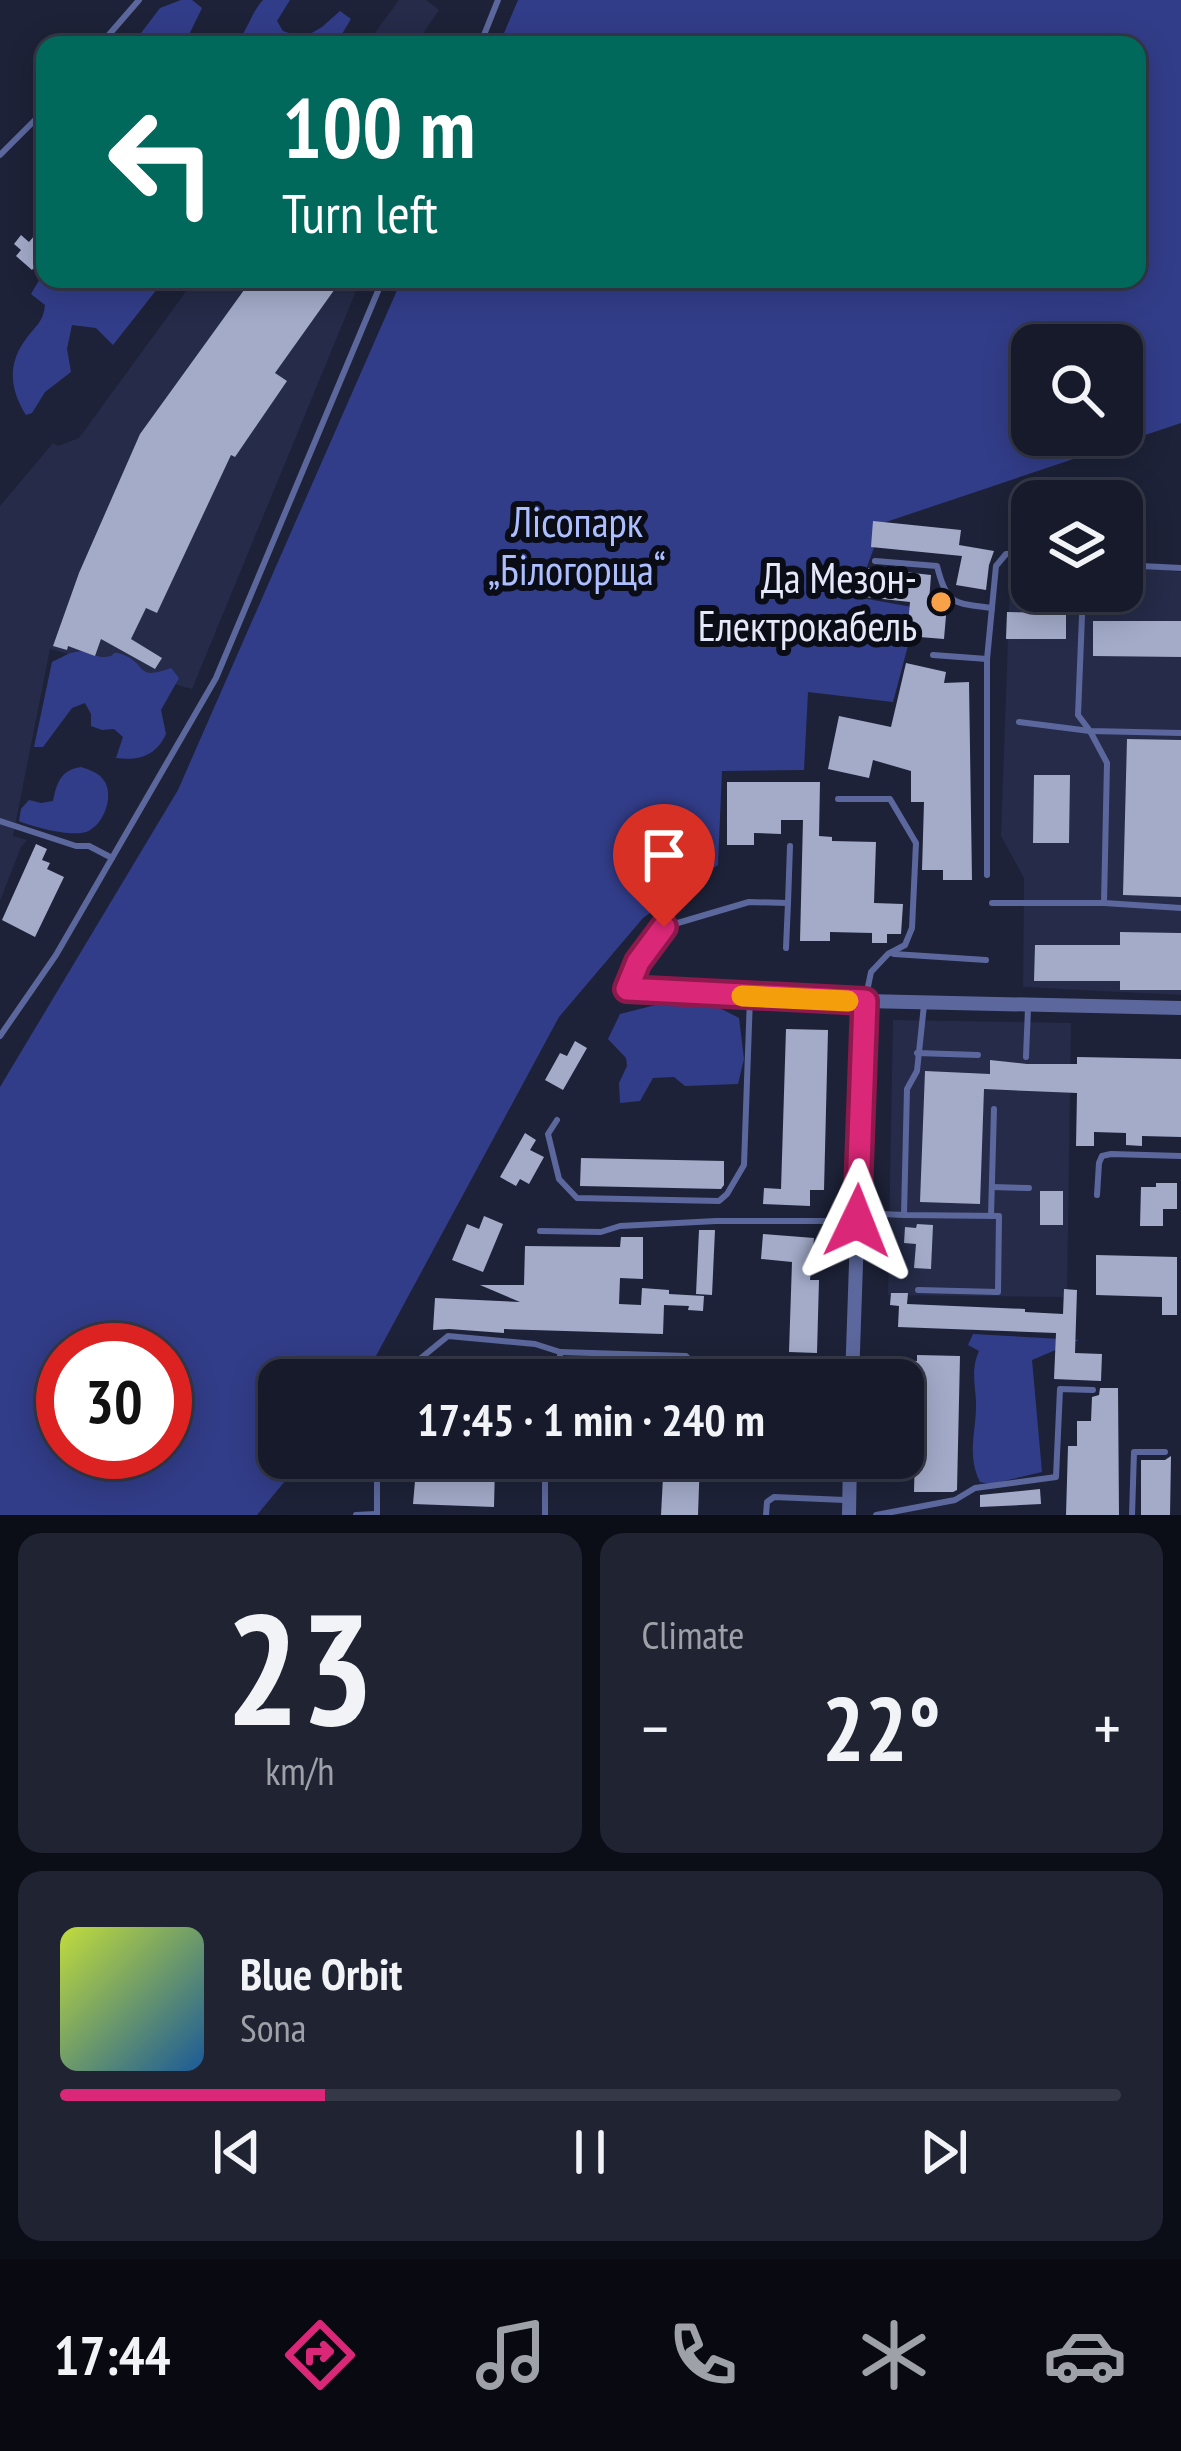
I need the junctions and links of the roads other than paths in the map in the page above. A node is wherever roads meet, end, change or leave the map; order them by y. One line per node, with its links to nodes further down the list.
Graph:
1 (139, 0): 3 (lane)
2 (498, 0): 4 (lane)
3 (108, 36)
4 (484, 36)
5 (36, 121): 6 (lane)
6 (0, 154)
7 (378, 288): 22 (lane)
8 (1011, 554): 12 (lane)
9 (875, 561): 12 (lane)
10 (1143, 566): 11 (lane)
11 (1181, 568)
12 (992, 608): 15 (lane)
13 (1082, 612): 17 (lane)
14 (933, 655): 15 (lane)
15 (987, 659): 23 (lane)
16 (1019, 722): 17 (lane)
17 (1090, 731): 18 (lane); 26 (lane)
18 (1181, 733)
19 (838, 800): 29 (lane)
20 (0, 821): 22 (lane)
21 (790, 846): 24 (lane)
22 (112, 859): 36 (lane)
23 (987, 874)
24 (788, 903): 28 (lane); 31 (lane)
25 (992, 903): 26 (lane)
26 (1104, 903): 27 (lane)
27 (1181, 908)
28 (786, 948)
29 (888, 954): 30 (lane); 32 (lane)
30 (986, 960)
31 (750, 997): 32 (lane); 41 (lane)
32 (865, 1001): 33 (street); 48 (street)
33 (924, 1002): 34 (street); 37 (lane)
34 (1028, 1004): 35 (street); 39 (lane)
35 (1181, 1008)
36 (0, 1036)
37 (917, 1053): 38 (lane); 46 (lane)
38 (978, 1054)
39 (1026, 1057)
40 (994, 1109): 43 (lane)
41 (557, 1120)
42 (1181, 1156): 45 (lane)
43 (992, 1187): 44 (lane); 47 (lane)
44 (1029, 1188)
45 (1097, 1195)
46 (904, 1215): 47 (lane); 48 (lane)
47 (991, 1216): 50 (lane)
48 (857, 1217): 49 (lane); 55 (street)
49 (540, 1231)
50 (918, 1290)
51 (560, 1352): 52 (lane); 53 (lane); 54 (lane)
52 (420, 1359)
53 (560, 1359)
54 (689, 1359)
55 (853, 1359)
56 (1093, 1390): 65 (lane)
57 (1165, 1451): 66 (lane)
58 (376, 1479): 61 (lane)
59 (545, 1479): 63 (lane)
60 (849, 1507): 64 (lane)
61 (376, 1514): 62 (lane)
62 (356, 1515)
63 (545, 1515)
64 (766, 1515)
65 (876, 1515)
66 (1132, 1515)

